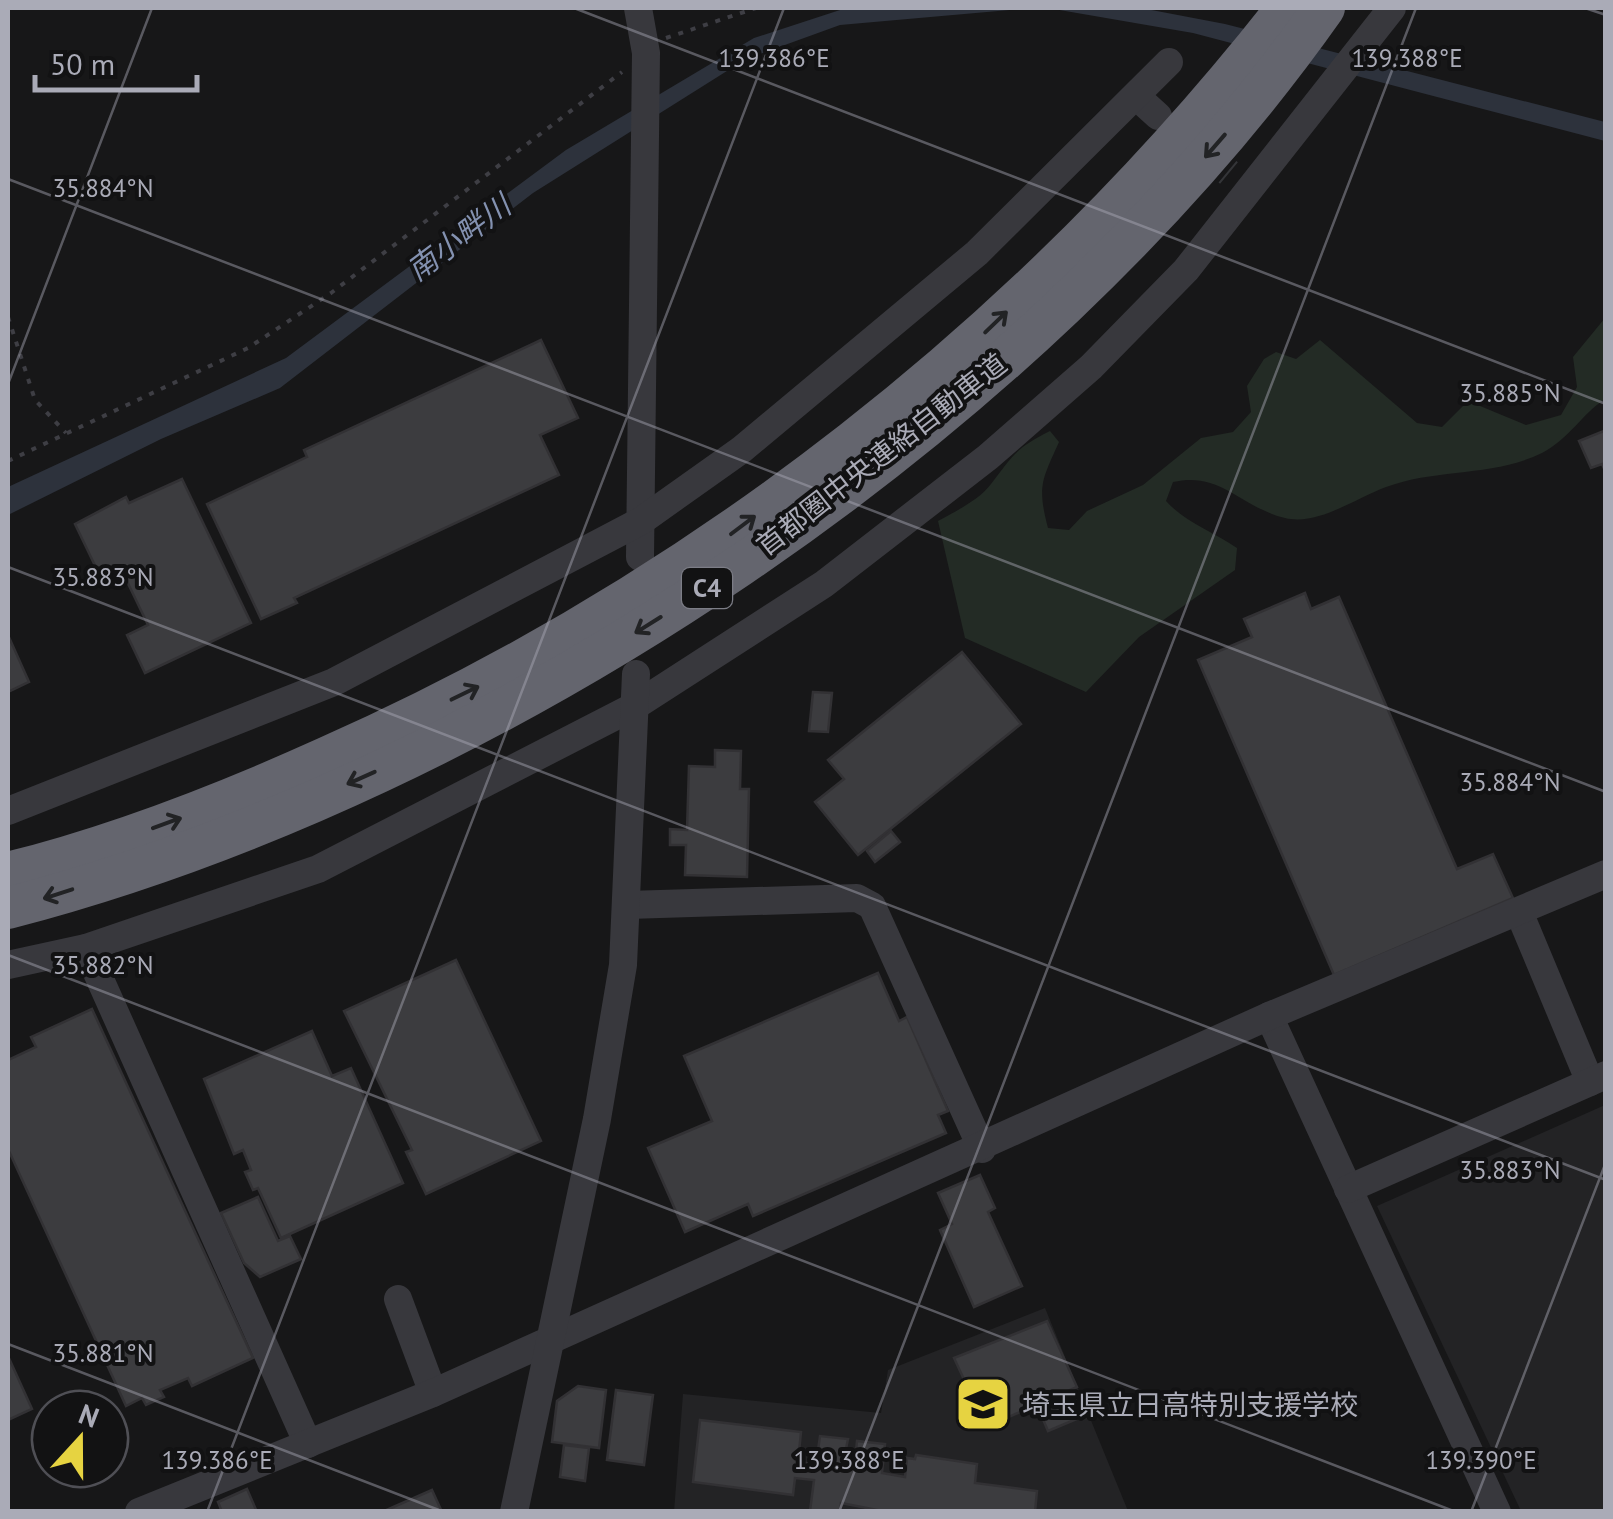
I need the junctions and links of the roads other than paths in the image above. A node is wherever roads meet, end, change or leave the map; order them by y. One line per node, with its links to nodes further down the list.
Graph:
1 (638, 8): 8 (street)
2 (1304, 10): 5 (highway, 首都圏中央連絡自動車道 / C4)
3 (1384, 18): 11 (street)
4 (1169, 62): 6 (street)
5 (1260, 67): 13 (highway, 首都圏中央連絡自動車道 / C4, one-way to 5); 16 (highway, 首都圏中央連絡自動車道 / C4, one-way to 16)
6 (1136, 96): 7 (street); 8 (street)
7 (1158, 116)
8 (641, 521): 9 (street); 12 (street)
9 (640, 558)
10 (636, 674): 11 (street)
11 (635, 706): 15 (street); 18 (street)
12 (8, 811)
13 (8, 874)
14 (1606, 874): 17 (street)
15 (628, 905): 22 (street); 25 (street)
16 (8, 908)
17 (1518, 912): 20 (street); 21 (street)
18 (86, 948): 19 (street); 27 (street)
19 (8, 965)
20 (1269, 1016): 22 (street); 23 (street)
21 (1598, 1079): 23 (street)
22 (982, 1148): 25 (street)
23 (1348, 1190): 30 (street)
24 (398, 1299): 26 (street)
25 (548, 1340): 26 (street); 29 (street)
26 (433, 1393): 27 (street)
27 (308, 1444): 28 (street)
28 (139, 1512)
29 (514, 1512)
30 (1497, 1512)

